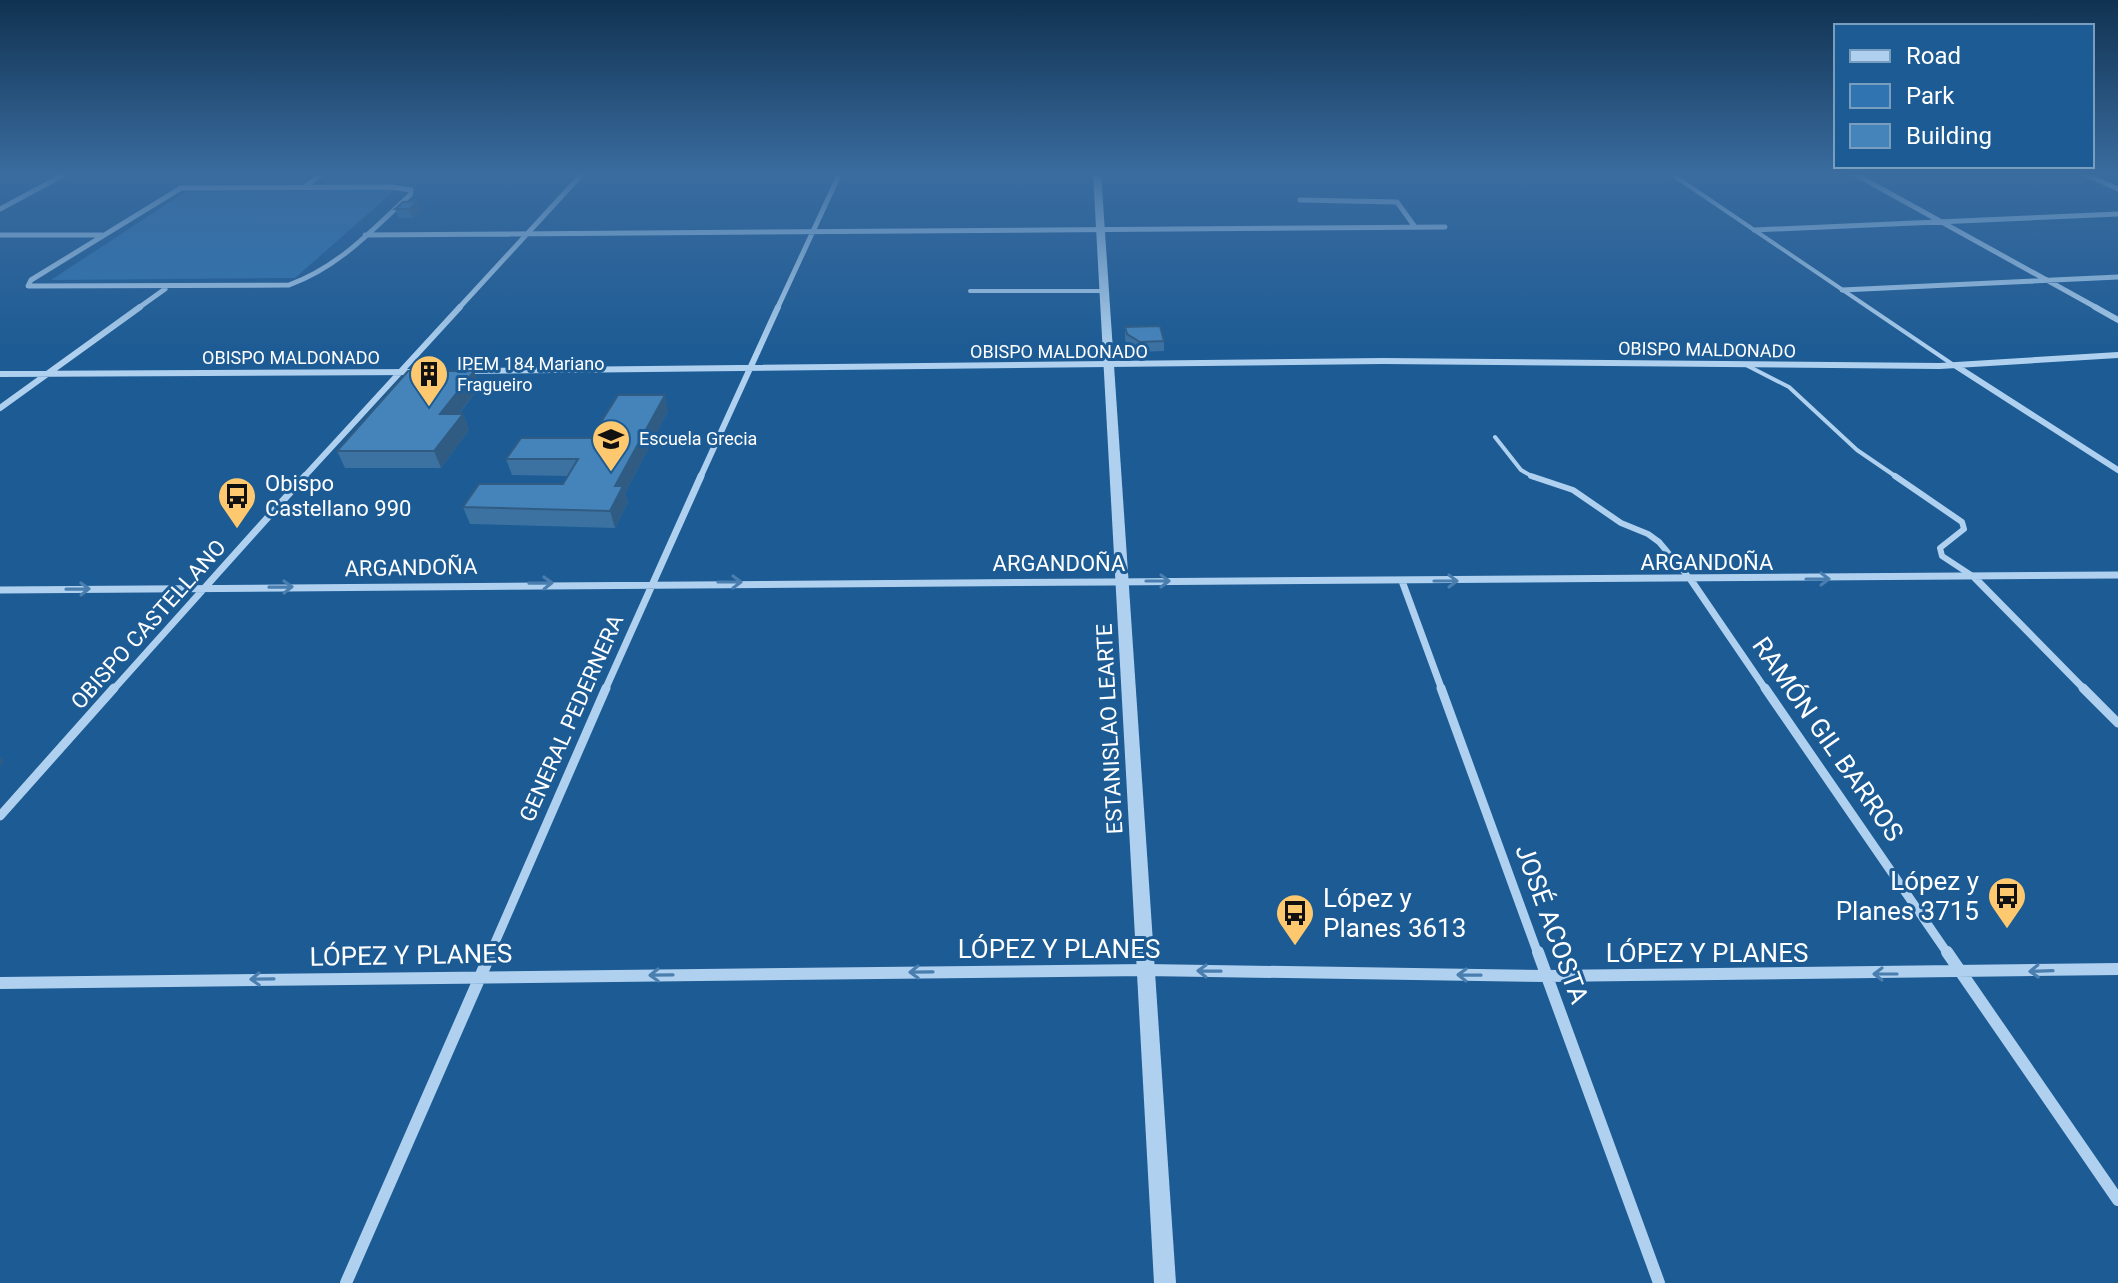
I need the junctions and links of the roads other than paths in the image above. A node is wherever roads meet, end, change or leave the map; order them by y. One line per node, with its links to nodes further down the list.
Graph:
1 (107, 233): 10 (street)
2 (367, 233): 11 (street)
3 (482, 233): 11 (street)
4 (529, 233): 26 (street, OBISPO CASTELLANO)
5 (815, 233): 23 (street, GENERAL PEDERNERA)
6 (1103, 233): 17 (street, ESTANISLAO LEARTE)
7 (1758, 233): 15 (lane)
8 (1962, 233): 13 (street)
9 (0, 235): 10 (street)
10 (103, 235): 14 (street)
11 (365, 235): 14 (street)
12 (2118, 277): 13 (street)
13 (2047, 280): 15 (street); 18 (street)
14 (166, 287): 28 (street)
15 (1842, 290): 22 (lane)
16 (970, 291): 17 (lane)
17 (1104, 291): 21 (street, ESTANISLAO LEARTE)
18 (2118, 320)
19 (2118, 355): 22 (street, OBISPO MALDONADO)
20 (1743, 364): 21 (street, OBISPO MALDONADO); 22 (street, OBISPO MALDONADO); 33 (lane)
21 (1109, 366): 23 (street, OBISPO MALDONADO); 35 (street, ESTANISLAO LEARTE)
22 (1955, 366): 31 (street)
23 (753, 368): 25 (street, OBISPO MALDONADO); 37 (street, GENERAL PEDERNERA)
24 (435, 371): 26 (street, OBISPO MALDONADO)
25 (451, 371)
26 (403, 372): 28 (street, OBISPO MALDONADO); 38 (street, OBISPO CASTELLANO)
27 (0, 374): 28 (street, OBISPO MALDONADO)
28 (48, 374): 29 (street)
29 (0, 408)
30 (1495, 437): 34 (lane)
31 (2118, 470)
32 (2118, 575): 33 (street, ARGANDOÑA)
33 (1974, 577): 34 (street, ARGANDOÑA, one-way to 33); 40 (street)
34 (1691, 580): 36 (street, ARGANDOÑA, one-way to 34); 44 (street, RAMÓN GIL BARROS)
35 (1122, 581): 36 (street, ARGANDOÑA, one-way to 36); 37 (street, ARGANDOÑA, one-way to 35); 43 (street, ESTANISLAO LEARTE)
36 (1402, 581): 46 (street, JOSÉ ACOSTA)
37 (652, 582): 38 (street, ARGANDOÑA, one-way to 37); 45 (street, GENERAL PEDERNERA)
38 (203, 588): 39 (street, ARGANDOÑA, one-way to 38); 41 (street, OBISPO CASTELLANO)
39 (0, 590)
40 (2118, 723)
41 (0, 816)
42 (2118, 969): 44 (street, LÓPEZ Y PLANES, one-way to 44)
43 (1145, 970): 45 (street, LÓPEZ Y PLANES, one-way to 45); 46 (street, LÓPEZ Y PLANES, one-way to 43); 50 (street, ESTANISLAO LEARTE)
44 (1963, 973): 46 (street, LÓPEZ Y PLANES, one-way to 46); 48 (street, RAMÓN GIL BARROS)
45 (480, 976): 47 (street, LÓPEZ Y PLANES, one-way to 47); 49 (street, GENERAL PEDERNERA)
46 (1547, 976): 51 (street, JOSÉ ACOSTA)
47 (0, 983)
48 (2118, 1200)
49 (346, 1283)
50 (1165, 1283)
51 (1659, 1283)

